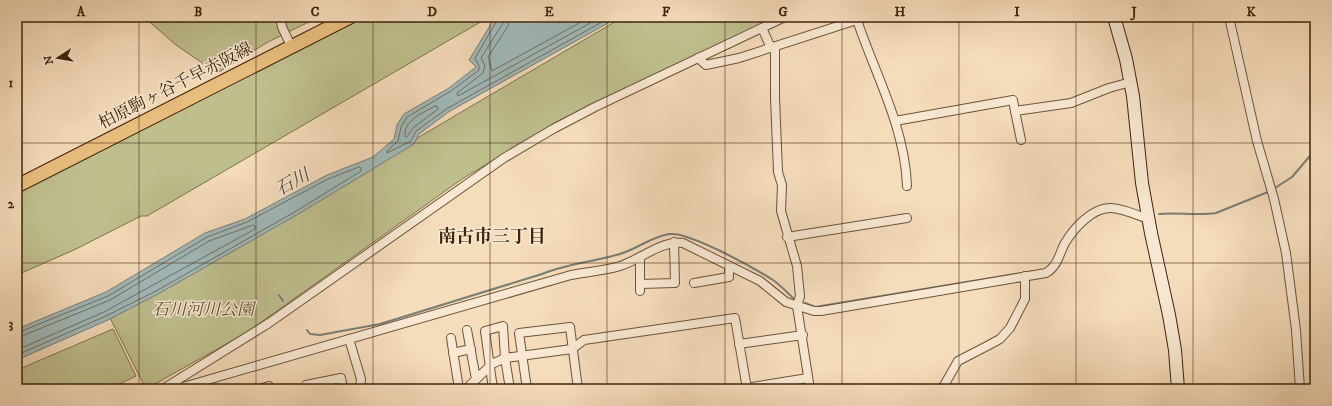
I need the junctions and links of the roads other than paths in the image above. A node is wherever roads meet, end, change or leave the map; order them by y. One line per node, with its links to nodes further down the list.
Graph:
1 (280, 17): 9 (street)
2 (350, 17): 9 (main road, 柏原駒ヶ谷千早赤阪線)
3 (785, 17): 8 (street)
4 (866, 17): 7 (street)
5 (1114, 17): 12 (street)
6 (1229, 17): 57 (street)
7 (857, 20): 10 (street); 14 (street)
8 (762, 28): 10 (street); 11 (street)
9 (291, 46): 16 (main road, 柏原駒ヶ谷千早赤阪線)
10 (773, 47): 11 (street); 20 (street)
11 (698, 58): 43 (street)
12 (1130, 82): 13 (street); 19 (street)
13 (1015, 112): 14 (street); 15 (street)
14 (895, 121): 17 (street)
15 (1021, 140)
16 (17, 186)
17 (907, 186)
18 (907, 218): 20 (street)
19 (1148, 219): 24 (street); 56 (street)
20 (787, 237): 26 (street)
21 (674, 242): 22 (street); 22 (street); 23 (street)
22 (640, 257): 30 (street)
23 (729, 266): 25 (street); 26 (street)
24 (1025, 276): 26 (street); 55 (street)
25 (694, 283)
26 (797, 306): 28 (street)
27 (467, 330): 32 (street)
28 (803, 335): 31 (street); 38 (street)
29 (451, 338): 34 (street)
30 (349, 339): 44 (street); 47 (street)
31 (740, 344): 33 (street); 42 (street)
32 (471, 349): 34 (street); 39 (street)
33 (572, 349): 35 (street); 35 (street); 53 (street)
34 (453, 353): 48 (street)
35 (522, 355): 36 (street); 52 (street)
36 (505, 358): 37 (street); 37 (street); 51 (street)
37 (490, 365): 39 (street); 50 (street)
38 (808, 378): 42 (street); 54 (street)
39 (476, 379): 49 (street)
40 (306, 385): 46 (street)
41 (269, 386): 45 (street)
42 (746, 388)
43 (163, 389)
44 (176, 389)
45 (260, 389)
46 (343, 389)
47 (360, 389)
48 (460, 389)
49 (466, 389)
50 (493, 389)
51 (510, 389)
52 (527, 389)
53 (578, 389)
54 (810, 389)
55 (942, 389)
56 (1178, 389)
57 (1300, 389)

